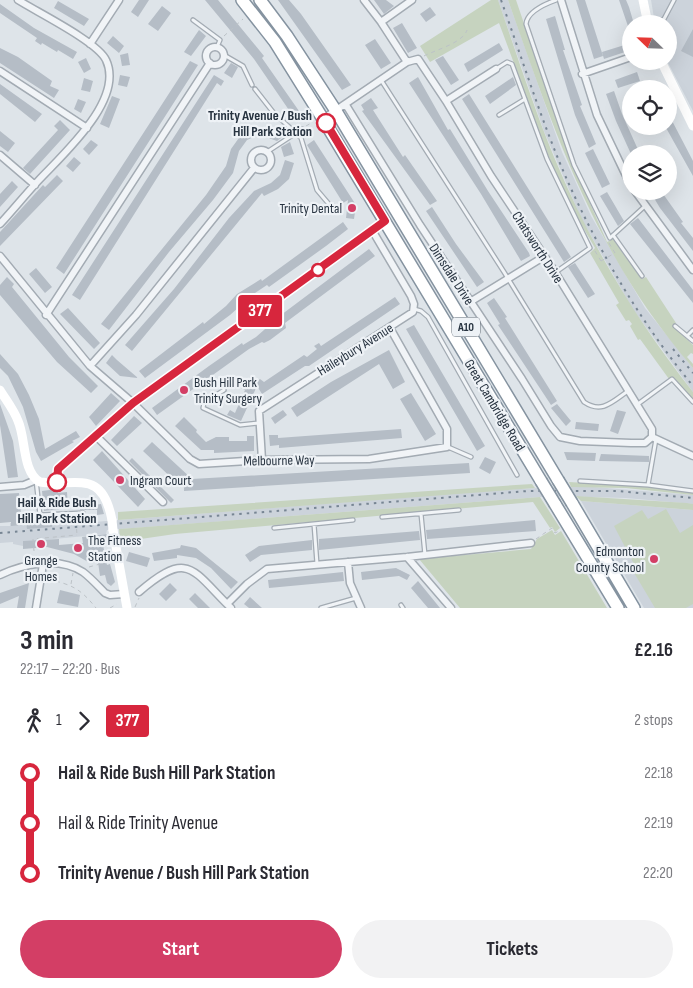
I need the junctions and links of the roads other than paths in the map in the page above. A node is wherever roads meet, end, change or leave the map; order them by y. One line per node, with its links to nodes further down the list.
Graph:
1 (18, 0): 15 (street)
2 (119, 0): 15 (street)
3 (242, 0): 32 (highway, Great Cambridge Road / A10)
4 (260, 0): 30 (highway, Great Cambridge Road / A10)
5 (364, 0): 14 (street)
6 (412, 0): 14 (street)
7 (556, 0): 49 (lane)
8 (561, 0): 24 (street)
9 (643, 0): 11 (street)
10 (674, 0): 12 (lane)
11 (646, 15)
12 (666, 15)
13 (193, 20): 16 (lane)
14 (381, 22): 19 (street)
15 (90, 44): 34 (street)
16 (217, 47): 17 (street); 20 (street)
17 (224, 55): 20 (street); 26 (lane)
18 (622, 59): 24 (street)
19 (406, 62): 25 (street); 29 (street, Chatsworth Drive)
20 (210, 63): 58 (street)
21 (496, 69): 28 (lane); 29 (street)
22 (665, 70): 33 (street)
23 (0, 71): 34 (street)
24 (582, 74): 39 (street)
25 (380, 80): 30 (street); 55 (lane)
26 (252, 85)
27 (255, 89): 36 (lane)
28 (525, 99): 31 (lane); 53 (lane)
29 (446, 101): 51 (street, Chatsworth Drive)
30 (341, 108): 32 (street); 41 (highway, Great Cambridge Road / A10); 56 (street, Dimsdale Drive)
31 (499, 115)
32 (324, 119): 46 (highway, Great Cambridge Road / A10)
33 (693, 126)
34 (87, 128): 42 (street)
35 (302, 129): 36 (lane)
36 (296, 133): 37 (lane); 44 (lane)
37 (267, 152): 40 (street); 40 (street)
38 (0, 154): 42 (street)
39 (622, 167)
40 (254, 168): 64 (street)
41 (374, 175): 46 (highway, A10); 110 (highway, Great Cambridge Road / A10, bridge)
42 (35, 185): 47 (street)
43 (641, 200): 45 (street)
44 (328, 203)
45 (645, 206): 49 (lane); 52 (street)
46 (385, 221): 48 (street); 109 (highway, Great Cambridge Road / A10, bridge)
47 (0, 224)
48 (372, 230): 57 (street); 69 (street)
49 (613, 235): 54 (lane)
50 (0, 256): 58 (street, Melbourne Way)
51 (545, 256): 53 (street, Chatsworth Drive); 55 (street)
52 (693, 270)
53 (555, 272): 67 (street, Chatsworth Drive)
54 (642, 276)
55 (508, 278): 56 (street); 67 (lane)
56 (470, 302): 73 (street, Dimsdale Drive)
57 (414, 309): 60 (street, Haileybury Avenue); 78 (lane)
58 (46, 315): 64 (street, Melbourne Way)
59 (676, 326): 62 (lane)
60 (390, 328): 71 (street, Haileybury Avenue); 74 (street)
61 (693, 330): 62 (lane)
62 (687, 336): 63 (lane)
63 (693, 341)
64 (90, 366): 69 (street, Melbourne Way)
65 (0, 390): 79 (street)
66 (224, 390): 71 (lane)
67 (628, 391): 70 (street, Chatsworth Drive)
68 (693, 402): 70 (lane)
69 (133, 403): 72 (street); 77 (street, Melbourne Way)
70 (637, 405): 73 (street, Chatsworth Drive)
71 (260, 423): 77 (street)
72 (97, 437): 81 (street); 85 (street)
73 (654, 438): 75 (street); 82 (lane)
74 (447, 447): 76 (lane); 77 (street, Melbourne Way)
75 (693, 456)
76 (471, 457)
77 (262, 460)
78 (517, 475)
79 (36, 480): 81 (street); 83 (street); 87 (lane)
80 (580, 481): 82 (lane)
81 (57, 482): 101 (street, bridge)
82 (648, 485): 84 (lane)
83 (0, 487)
84 (693, 491)
85 (163, 502)
86 (459, 510): 88 (lane)
87 (83, 514)
88 (421, 514): 89 (lane); 94 (lane)
89 (382, 517)
90 (353, 520): 91 (lane)
91 (314, 524): 92 (lane); 98 (lane)
92 (274, 528)
93 (531, 543): 94 (street)
94 (425, 555): 95 (street)
95 (407, 557): 96 (street); 108 (street)
96 (348, 562): 98 (street); 102 (street)
97 (43, 564): 99 (street); 101 (street); 104 (street)
98 (318, 564): 103 (street)
99 (0, 575)
100 (139, 592): 103 (street)
101 (124, 594): 105 (street)
102 (356, 598): 106 (lane); 107 (street)
103 (229, 606)
104 (36, 608)
105 (127, 608)
106 (321, 608)
107 (361, 608)
108 (451, 608)
109 (618, 608)
110 (634, 608)

